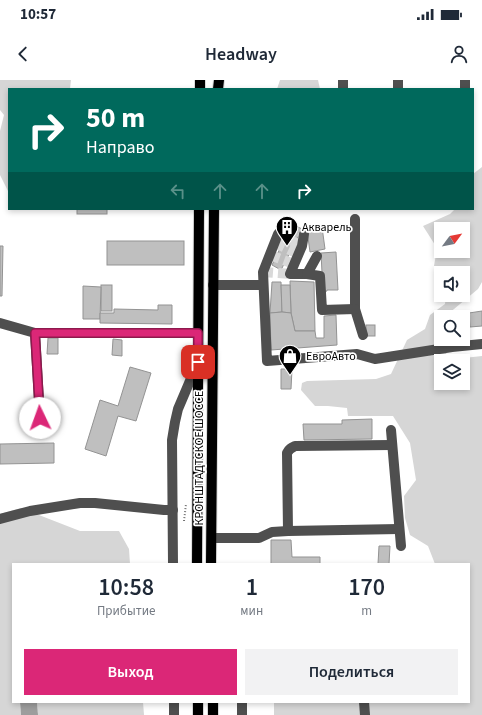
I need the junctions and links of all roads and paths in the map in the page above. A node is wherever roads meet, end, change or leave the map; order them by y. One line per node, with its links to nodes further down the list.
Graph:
1 (199, 210): 13 (main road, КРОНШТАДТСКОЕ ШОССЕ)
2 (214, 210): 9 (main road, КРОНШТАДТСКОЕ ШОССЕ)
3 (354, 219): 10 (street)
4 (286, 225): 8 (street)
5 (304, 234): 7 (street)
6 (317, 256): 7 (street)
7 (307, 274): 10 (street)
8 (263, 284): 9 (street); 15 (street)
9 (213, 285): 26 (main road, КРОНШТАДТСКОЕ ШОССЕ)
10 (355, 310): 14 (street)
11 (0, 323): 12 (street)
12 (35, 333): 13 (street); 17 (street)
13 (198, 333): 16 (main road, КРОНШТАДТСКОЕ ШОССЕ)
14 (363, 335)
15 (482, 344)
16 (198, 362): 21 (street); 29 (main road, КРОНШТАДТСКОЕ ШОССЕ)
17 (40, 418)
18 (391, 430): 19 (street)
19 (392, 445): 24 (street); 25 (street)
20 (186, 503): 23 (path)
21 (173, 510): 22 (street); 28 (street)
22 (0, 519)
23 (184, 525)
24 (399, 529): 25 (street); 27 (street)
25 (288, 530): 26 (street)
26 (212, 538): 30 (main road, КРОНШТАДТСКОЕ ШОССЕ)
27 (401, 546)
28 (173, 563)
29 (197, 563)
30 (212, 563)
31 (174, 703): 36 (street)
32 (198, 703): 37 (main road)
33 (213, 703): 38 (main road)
34 (242, 703): 39 (street)
35 (364, 703): 40 (street)
36 (174, 715)
37 (198, 715)
38 (213, 715)
39 (242, 715)
40 (365, 715)

